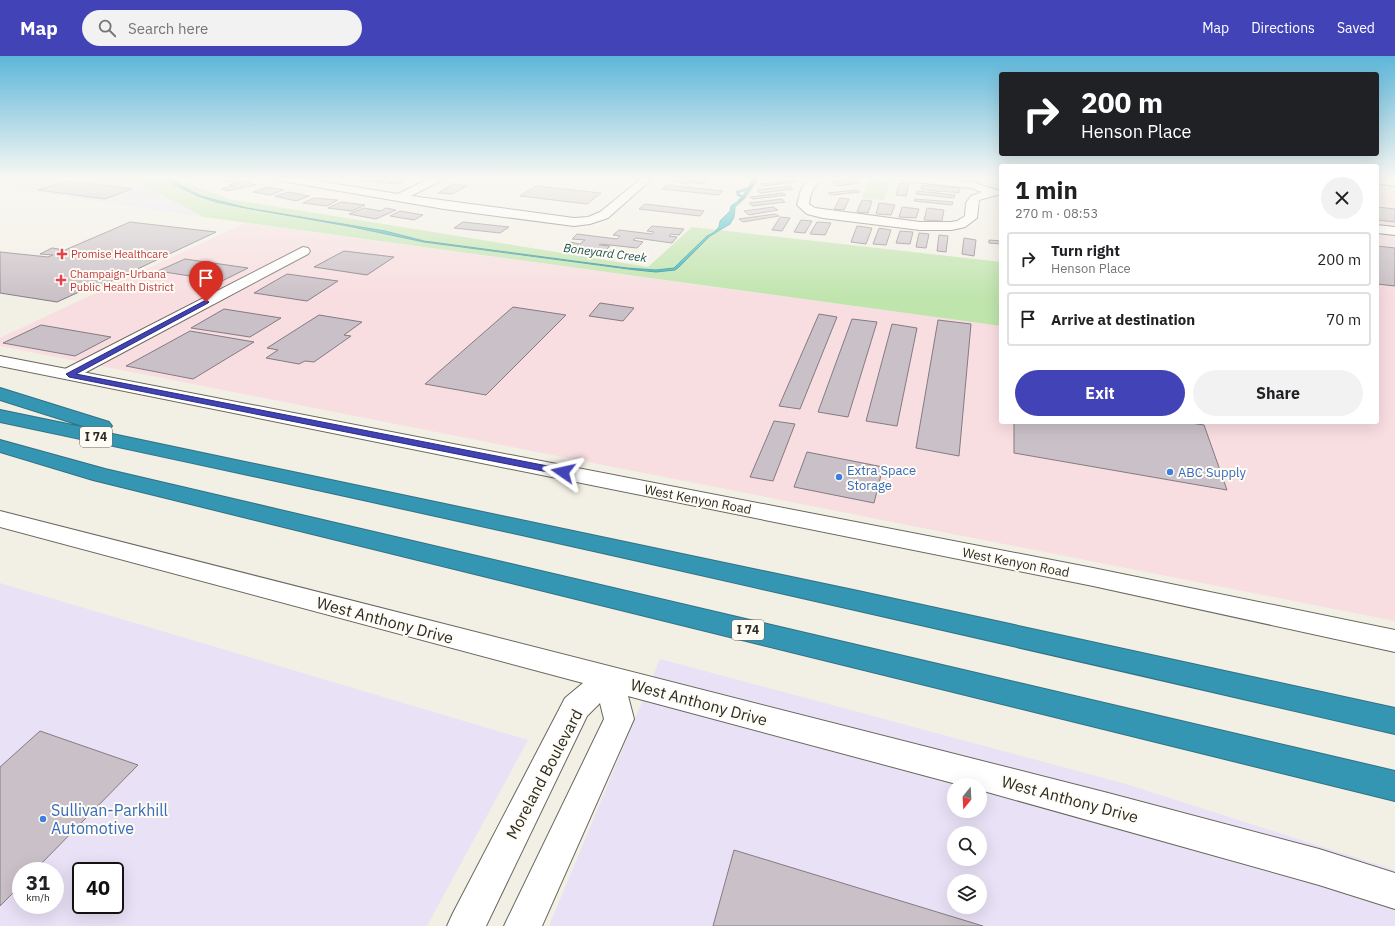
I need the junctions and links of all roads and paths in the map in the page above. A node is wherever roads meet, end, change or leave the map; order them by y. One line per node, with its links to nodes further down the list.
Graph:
1 (546, 219): 2 (street)
2 (597, 219)
3 (852, 219): 4 (street)
4 (969, 219)
5 (1379, 229): 6 (street)
6 (1395, 230)
7 (303, 250): 9 (street)
8 (0, 361): 9 (street, West Kenyon Road)
9 (69, 374): 17 (street, West Kenyon Road)
10 (0, 394): 13 (highway)
11 (0, 416): 13 (highway, I 74)
12 (0, 446): 15 (highway, I 74)
13 (192, 456): 19 (highway, I 74)
14 (0, 460): 15 (highway)
15 (101, 475): 20 (highway, I 74)
16 (0, 520): 18 (street, West Anthony Drive)
17 (1395, 641)
18 (609, 678): 21 (street, West Anthony Drive); 22 (street, Moreland Boulevard); 23 (street)
19 (1395, 721)
20 (1395, 786)
21 (1395, 891)
22 (466, 926)
23 (524, 926)

